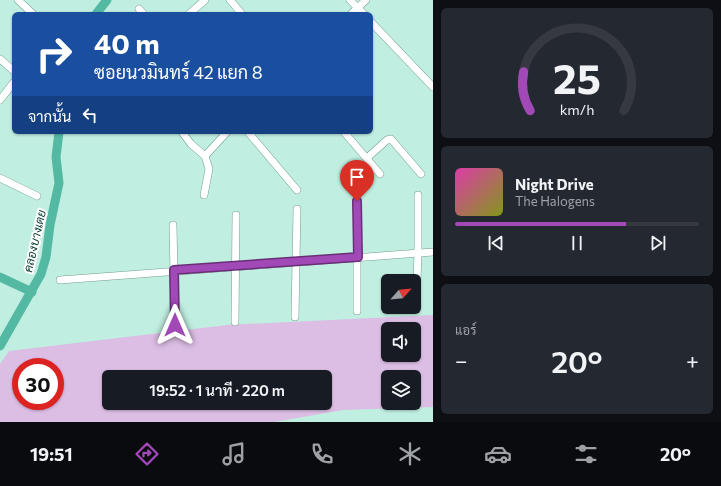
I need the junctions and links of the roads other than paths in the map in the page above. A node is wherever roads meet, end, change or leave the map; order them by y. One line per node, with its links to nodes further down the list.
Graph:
1 (18, 0): 7 (street)
2 (205, 0): 8 (street)
3 (230, 0): 9 (street)
4 (350, 0): 6 (street)
5 (366, 0): 6 (street)
6 (357, 8): 10 (street); 11 (street)
7 (31, 12)
8 (191, 12)
9 (240, 12)
10 (353, 12)
11 (362, 12)
12 (373, 24): 16 (street)
13 (0, 59): 14 (street)
14 (12, 69)
15 (12, 85): 17 (street)
16 (433, 87)
17 (0, 100)
18 (184, 134): 22 (street)
19 (225, 134): 22 (street)
20 (250, 134): 27 (street)
21 (346, 134): 23 (street)
22 (206, 156): 28 (street)
23 (367, 158): 24 (street); 25 (street)
24 (380, 174)
25 (421, 174)
26 (0, 178): 30 (street)
27 (297, 190)
28 (204, 195)
29 (418, 195): 36 (street)
30 (37, 196)
31 (357, 201): 37 (street)
32 (297, 209): 38 (street)
33 (236, 215): 39 (street)
34 (173, 225): 40 (street)
35 (433, 252): 36 (street)
36 (418, 253): 37 (street); 41 (street)
37 (358, 257): 38 (street); 43 (street)
38 (296, 262): 39 (street); 44 (street)
39 (236, 266): 40 (street); 45 (street)
40 (174, 270): 42 (street); 46 (street)
41 (417, 274)
42 (60, 280)
43 (357, 310)
44 (295, 317)
45 (235, 322)
46 (175, 325)

